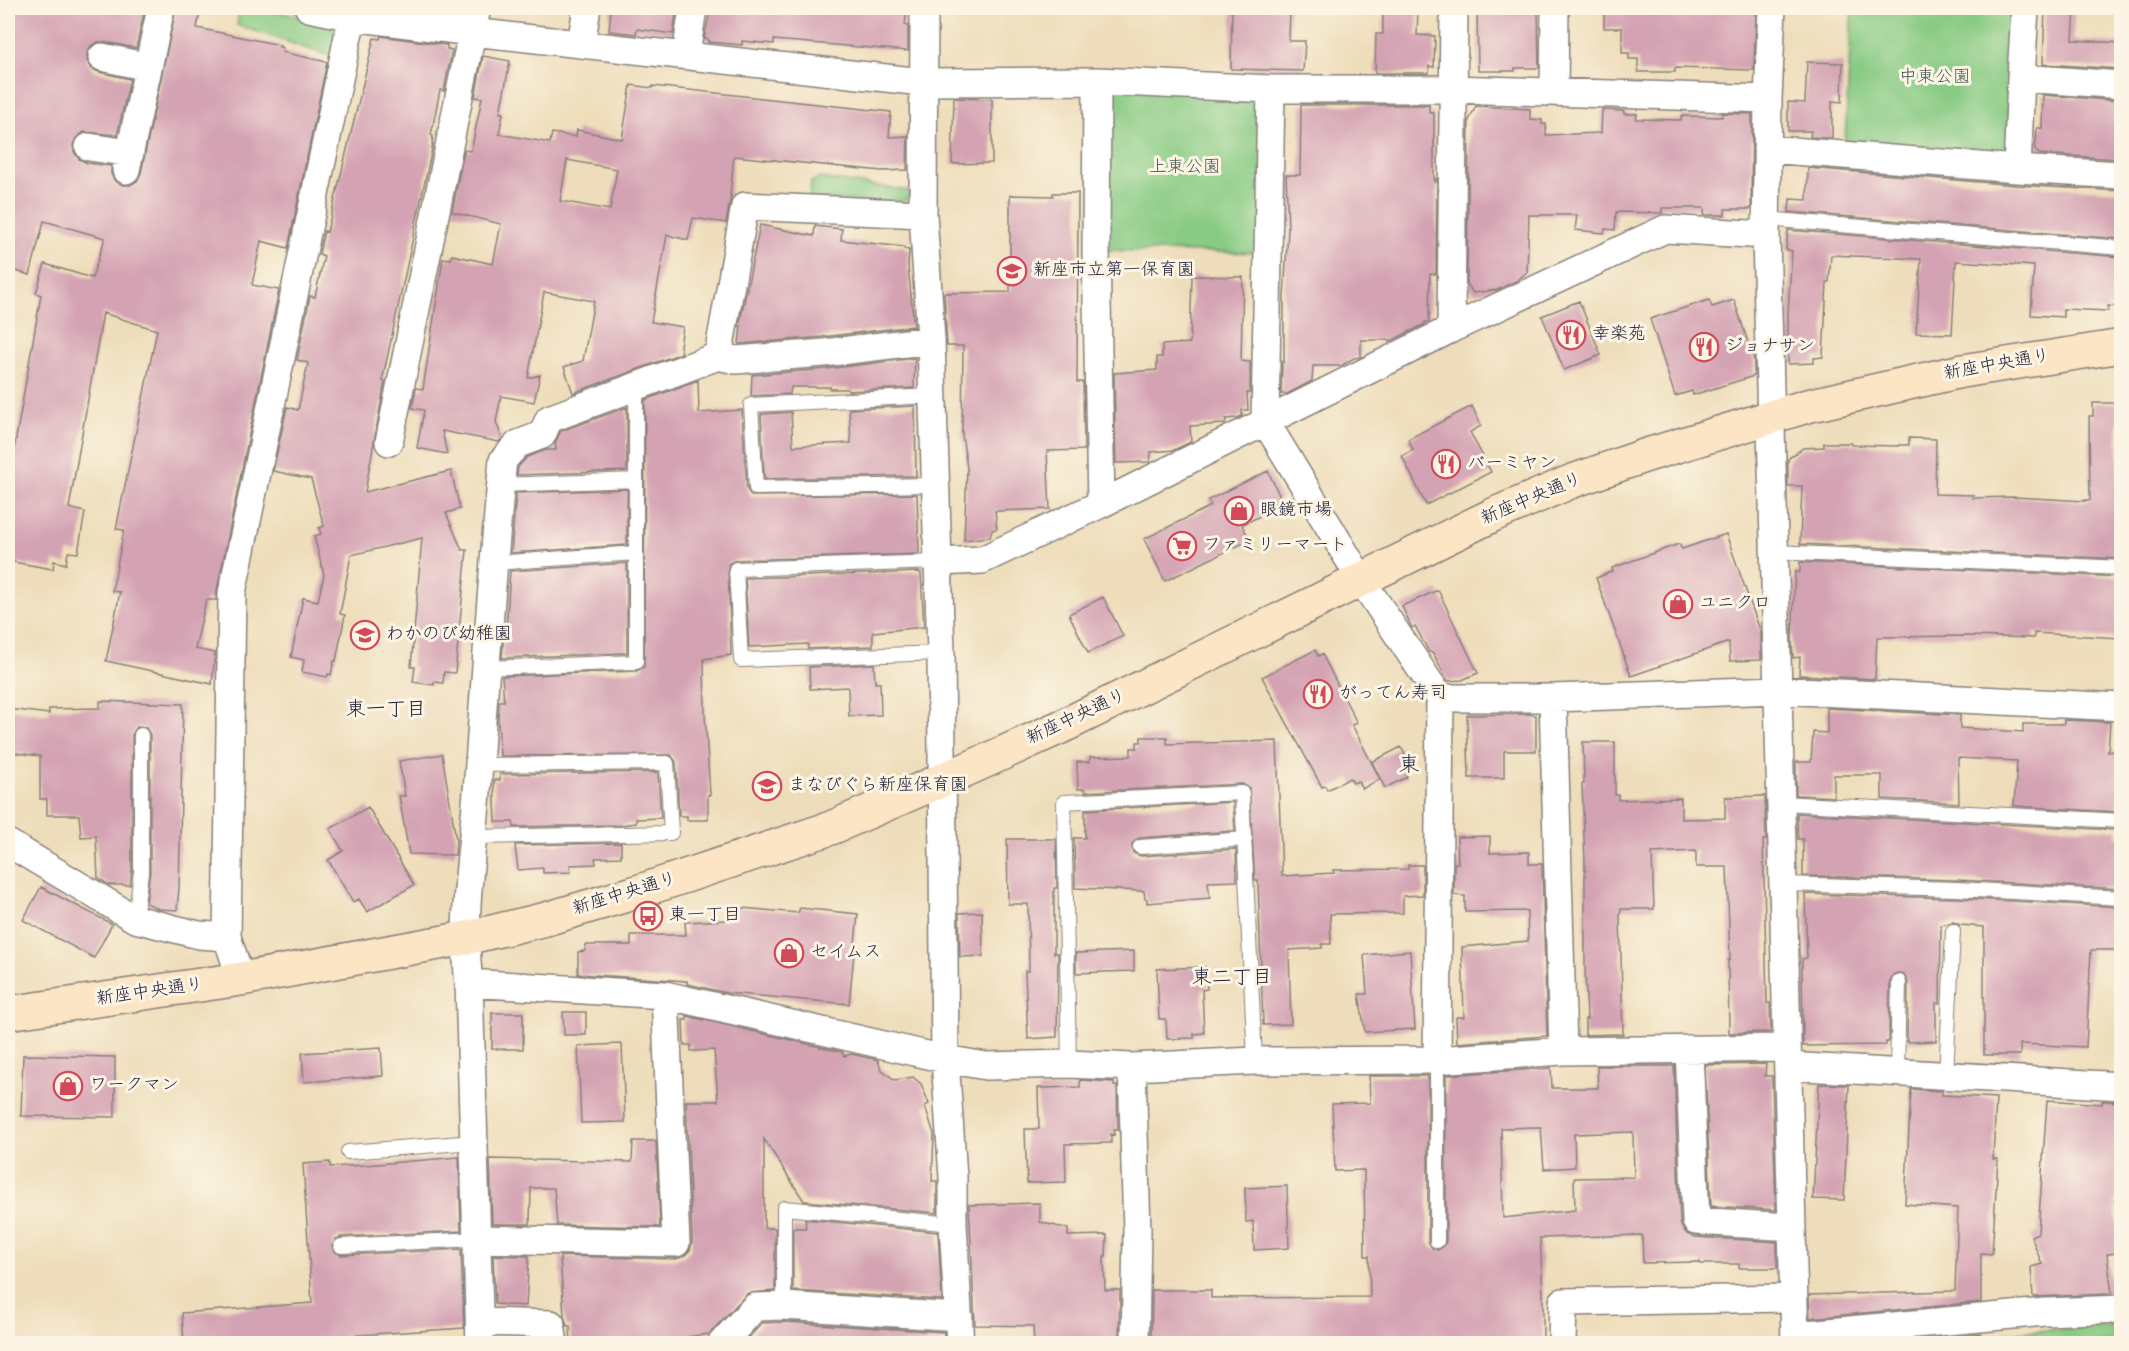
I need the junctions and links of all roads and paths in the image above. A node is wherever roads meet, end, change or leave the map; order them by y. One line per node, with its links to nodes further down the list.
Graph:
1 (160, 8): 15 (street)
2 (309, 8): 10 (street)
3 (586, 8): 12 (street)
4 (693, 8): 13 (street)
5 (924, 8): 18 (street)
6 (1454, 8): 21 (street)
7 (1555, 8): 22 (street)
8 (1772, 8): 23 (street)
9 (2025, 8): 16 (street)
10 (357, 12): 11 (street); 69 (street)
11 (474, 20): 12 (street); 39 (street)
12 (581, 44): 13 (street)
13 (686, 56): 18 (street)
14 (102, 57): 15 (street)
15 (148, 67): 24 (street)
16 (2021, 78): 19 (street); 26 (street)
17 (1097, 81): 18 (street); 20 (street); 43 (street)
18 (922, 82): 28 (street)
19 (2121, 85)
20 (1271, 88): 21 (street); 38 (street)
21 (1452, 89): 22 (street); 31 (street)
22 (1554, 92): 23 (street)
23 (1768, 99): 25 (street)
24 (89, 147)
25 (1767, 149): 26 (street); 29 (street)
26 (2017, 169): 27 (street)
27 (2121, 175)
28 (922, 214): 32 (street); 34 (street)
29 (1766, 227): 30 (lane); 31 (street); 37 (street)
30 (2121, 248)
31 (1451, 329): 38 (street)
32 (931, 340): 34 (street); 36 (street)
33 (2121, 346): 37 (street, 新座中央通り)
34 (718, 356): 35 (street)
35 (636, 386): 40 (lane); 41 (street)
36 (932, 396): 42 (street); 42 (lane)
37 (1770, 417): 44 (street); 49 (street, 新座中央通り)
38 (1265, 421): 43 (street); 49 (street)
39 (389, 442)
40 (636, 480): 41 (lane); 45 (lane)
41 (500, 485): 47 (street)
42 (934, 485): 46 (street)
43 (1101, 504): 46 (street)
44 (1774, 552): 48 (lane); 52 (street)
45 (636, 553): 47 (lane); 51 (lane)
46 (938, 562): 50 (street); 50 (lane)
47 (494, 563): 51 (street)
48 (2121, 568)
49 (1362, 581): 53 (street); 58 (street, 新座中央通り)
50 (941, 653): 58 (street)
51 (486, 668): 57 (street)
52 (1778, 690): 54 (street); 55 (street); 59 (street)
53 (1440, 698): 54 (street); 80 (street)
54 (1553, 698): 77 (street)
55 (2121, 707)
56 (141, 735): 67 (lane)
57 (479, 765): 61 (street); 61 (lane)
58 (942, 780): 70 (street, 新座中央通り); 79 (street)
59 (1781, 803): 60 (lane); 65 (street)
60 (2121, 822)
61 (474, 837): 70 (street)
62 (1245, 839): 64 (lane); 81 (lane); 82 (lane)
63 (8, 843): 67 (street)
64 (1140, 847)
65 (1783, 884): 66 (lane); 78 (street)
66 (2121, 898)
67 (135, 919): 69 (street)
68 (1953, 931): 85 (lane)
69 (227, 937): 71 (street)
70 (466, 938): 71 (street, 新座中央通り); 73 (street)
71 (241, 980): 75 (street, 新座中央通り)
72 (1899, 982): 84 (lane)
73 (469, 983): 74 (street); 87 (street)
74 (665, 995): 79 (street); 91 (street)
75 (8, 1013)
76 (1689, 1049): 77 (street); 78 (street); 90 (street)
77 (1563, 1051): 80 (street)
78 (1787, 1057): 84 (street); 90 (street)
79 (945, 1059): 82 (street); 89 (street)
80 (1437, 1060): 81 (street); 92 (lane)
81 (1255, 1061): 83 (street)
82 (1069, 1064): 83 (street)
83 (1132, 1067): 103 (street)
84 (1897, 1073): 85 (street)
85 (1946, 1076): 86 (street)
86 (2121, 1086)
87 (474, 1142): 88 (lane); 91 (street)
88 (348, 1152)
89 (953, 1224): 95 (lane); 97 (street)
90 (1791, 1227): 94 (street)
91 (477, 1239): 93 (lane); 98 (street)
92 (1437, 1241)
93 (341, 1246)
94 (1794, 1298): 99 (street); 104 (street)
95 (784, 1306): 97 (street); 101 (street)
96 (2121, 1309): 99 (street)
97 (959, 1317): 102 (street)
98 (480, 1333): 100 (street)
99 (1795, 1339)
100 (554, 1344)
101 (721, 1344)
102 (960, 1344)
103 (1135, 1344)
104 (1562, 1344)

